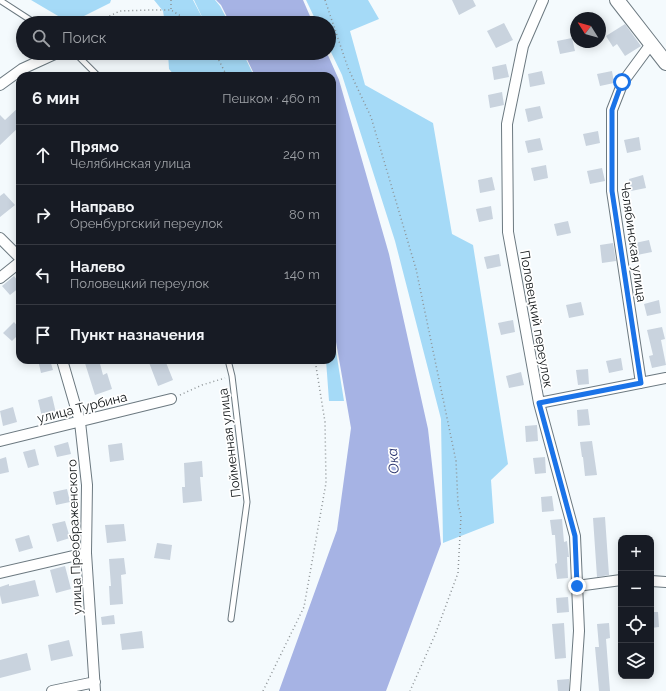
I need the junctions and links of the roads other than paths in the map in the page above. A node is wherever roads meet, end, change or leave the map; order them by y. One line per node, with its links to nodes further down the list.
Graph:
1 (543, 0): 22 (street, Половецкий переулок)
2 (617, 0): 5 (street)
3 (1, 1): 4 (lane)
4 (24, 16)
5 (651, 44): 8 (street); 20 (street, Челябинская улица)
6 (42, 60): 9 (street)
7 (82, 60): 10 (lane)
8 (666, 63)
9 (18, 72)
10 (94, 72)
11 (16, 73): 12 (street)
12 (0, 85)
13 (0, 238): 14 (street)
14 (16, 254)
15 (16, 265): 16 (street)
16 (0, 278)
17 (63, 364): 23 (street, улица Преображенского)
18 (229, 364): 31 (lane, Пойменная улица)
19 (666, 378): 20 (street)
20 (641, 383): 22 (street)
21 (171, 399): 23 (street, улица Турбина)
22 (539, 403): 30 (street, Половецкий переулок)
23 (80, 422): 24 (street, улица Турбина); 25 (street, улица Преображенского)
24 (0, 441)
25 (86, 553): 26 (street); 32 (street, улица Преображенского)
26 (0, 573)
27 (618, 580): 30 (street)
28 (654, 581): 29 (street)
29 (666, 582)
30 (577, 586): 34 (street, Половецкий переулок)
31 (231, 619)
32 (95, 687): 33 (street)
33 (52, 691)
34 (575, 691)

